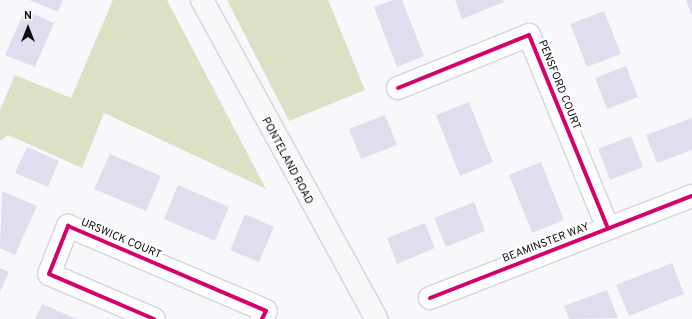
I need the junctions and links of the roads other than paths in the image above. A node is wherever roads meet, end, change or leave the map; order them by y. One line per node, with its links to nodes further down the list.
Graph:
1 (202, 0): 8 (main road, PONTELAND ROAD)
2 (398, 88): 4 (street, PENSFORD COURT)
3 (692, 196): 4 (street, BEAMINSTER WAY)
4 (608, 229): 5 (street, BEAMINSTER WAY)
5 (430, 298)
6 (154, 319): 7 (street, URSWICK COURT)
7 (262, 319)
8 (377, 319)

